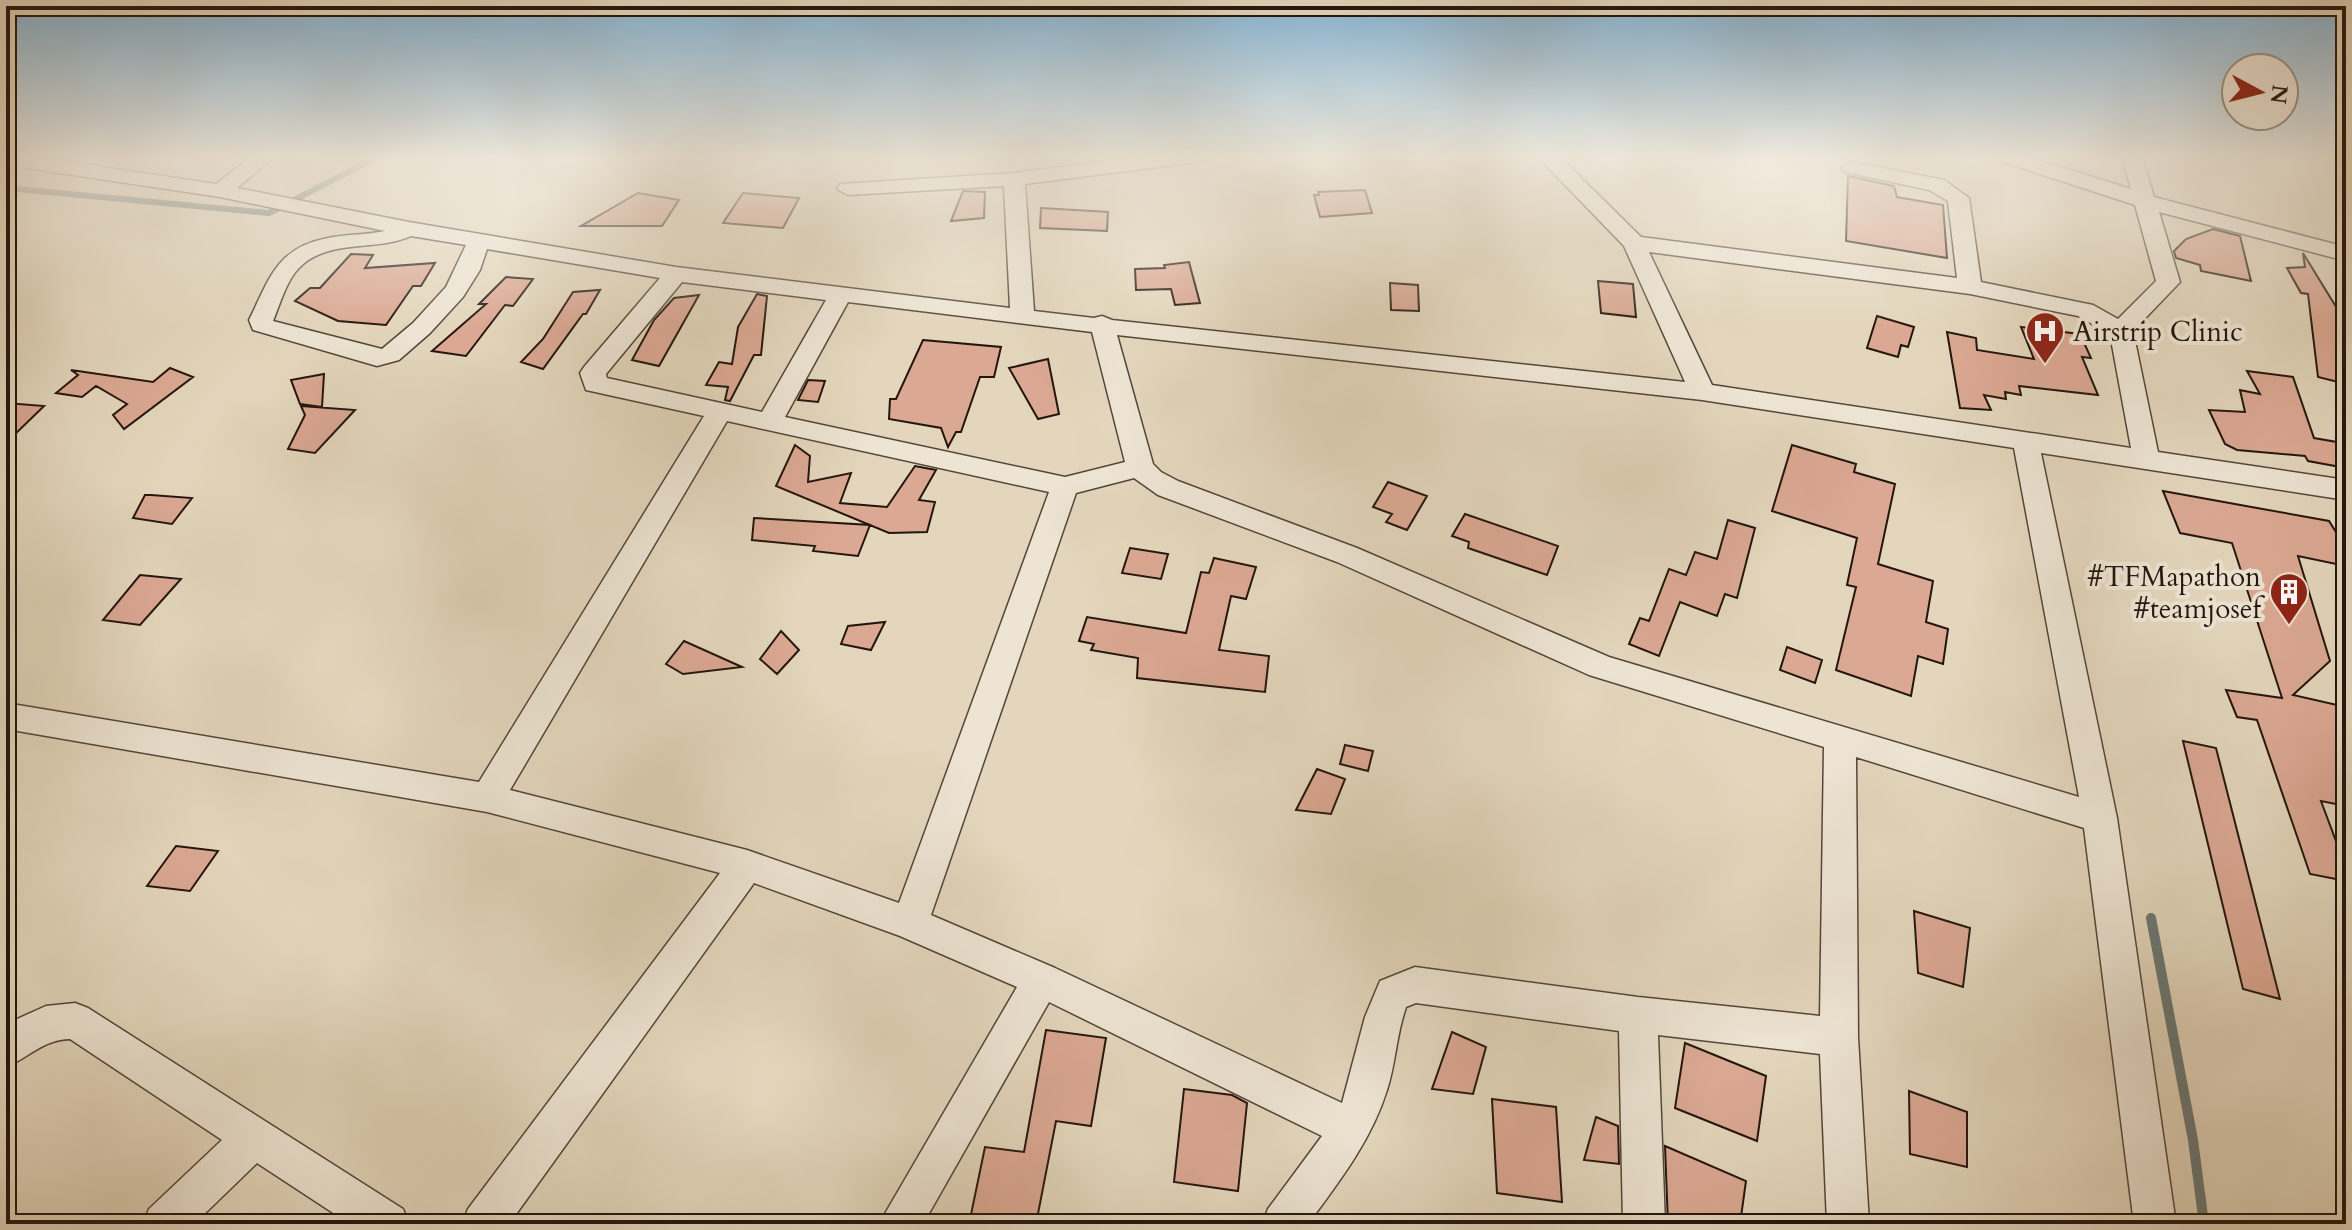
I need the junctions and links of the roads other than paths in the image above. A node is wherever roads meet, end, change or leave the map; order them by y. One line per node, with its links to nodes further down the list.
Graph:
1 (331, 213): 7 (street)
2 (1016, 213): 14 (street)
3 (1604, 213): 9 (street)
4 (1960, 213): 12 (street)
5 (2150, 213): 16 (street)
6 (2194, 213): 10 (street)
7 (409, 229): 8 (street); 8 (street)
8 (480, 241): 11 (street)
9 (1634, 243): 12 (street); 17 (street)
10 (2346, 254)
11 (676, 274): 13 (street); 18 (street)
12 (1970, 287): 16 (street)
13 (840, 296): 14 (street); 19 (street)
14 (1022, 317): 15 (street)
15 (1102, 323): 17 (street); 22 (street)
16 (2121, 330): 21 (street)
17 (1702, 392): 20 (street)
18 (719, 412): 19 (street); 27 (street)
19 (769, 422): 23 (street)
20 (2026, 443): 21 (street); 28 (street)
21 (2146, 457): 24 (street)
22 (1140, 467): 23 (street); 26 (street)
23 (1065, 486): 30 (street)
24 (2346, 490)
25 (6, 716): 27 (street)
26 (1840, 741): 28 (street); 33 (street)
27 (487, 798): 29 (street)
28 (2100, 818): 44 (street)
29 (747, 865): 30 (street); 39 (street)
30 (910, 923): 31 (street)
31 (1042, 980): 35 (street); 40 (street)
32 (1638, 1015): 33 (street); 35 (street); 42 (street)
33 (1839, 1037): 43 (street)
34 (6, 1048): 36 (street)
35 (1350, 1128): 41 (street)
36 (254, 1137): 37 (street); 38 (street)
37 (164, 1224)
38 (388, 1224)
39 (483, 1224)
40 (900, 1224)
41 (1283, 1224)
42 (1644, 1224)
43 (1848, 1224)
44 (2155, 1224)

